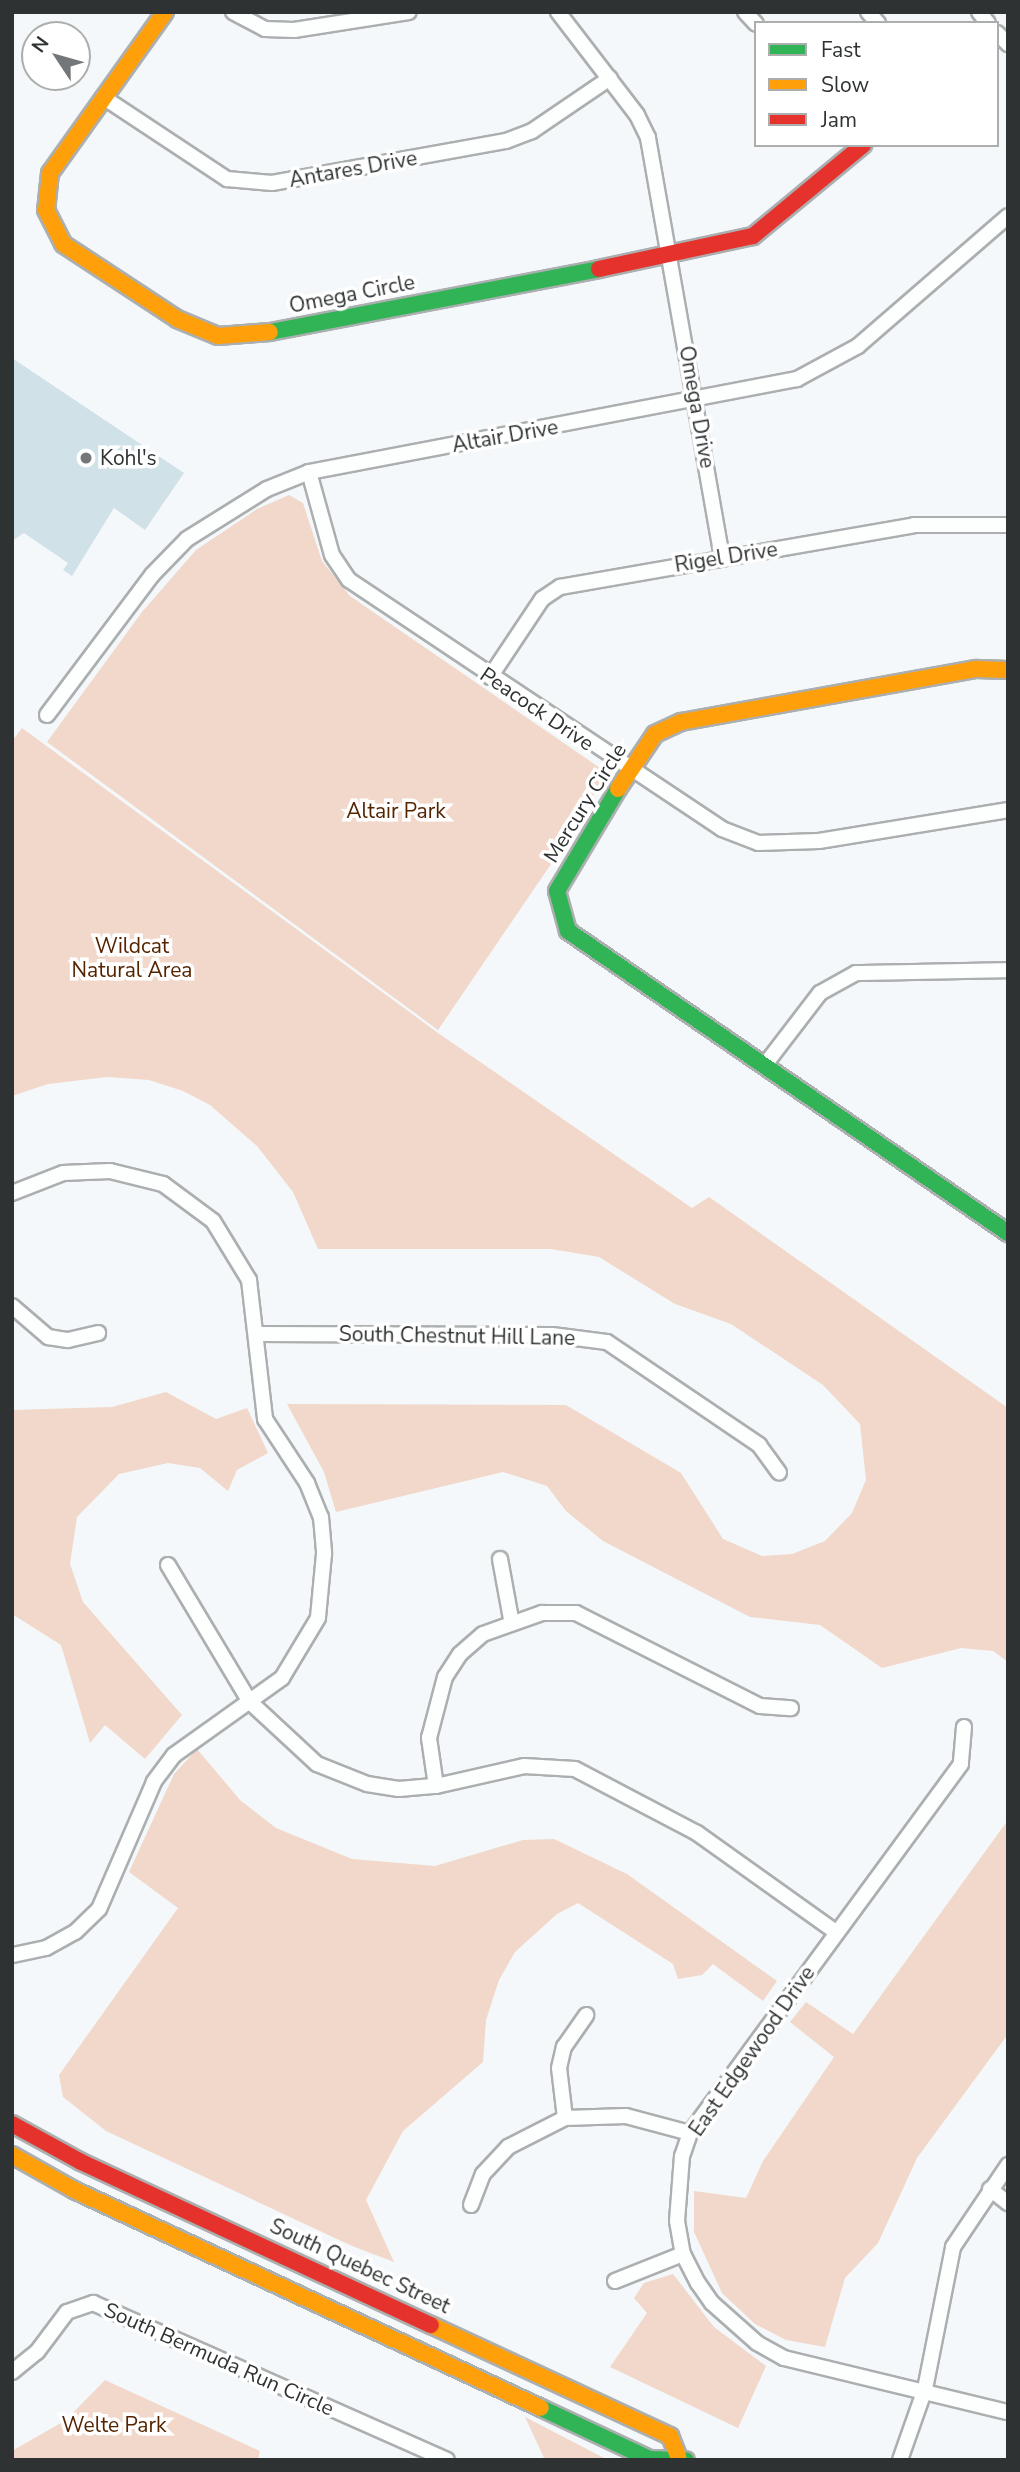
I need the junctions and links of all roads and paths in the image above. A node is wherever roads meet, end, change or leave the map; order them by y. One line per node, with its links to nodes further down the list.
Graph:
1 (166, 12): 6 (street, Omega Circle)
2 (233, 12): 3 (street)
3 (410, 12)
4 (558, 12): 5 (street)
5 (610, 78): 6 (street, Antares Drive); 9 (street)
6 (103, 97): 9 (street, Omega Circle)
7 (861, 147): 9 (street, Omega Circle)
8 (1008, 216): 10 (street, Altair Drive)
9 (671, 257): 10 (street, Omega Drive)
10 (697, 400): 11 (street, Altair Drive); 13 (street, Omega Drive)
11 (309, 472): 15 (street, Peacock Drive); 16 (street, Altair Drive)
12 (1008, 525): 13 (street, Rigel Drive)
13 (722, 559): 15 (street, Rigel Drive)
14 (1008, 670): 17 (street, Mercury Circle)
15 (491, 677): 17 (street, Peacock Drive)
16 (47, 715)
17 (628, 770): 18 (street, Peacock Drive); 20 (street, Mercury Circle)
18 (1008, 810)
19 (1008, 970): 20 (street)
20 (764, 1066): 22 (street, Mercury Circle)
21 (12, 1193): 25 (street)
22 (1008, 1233)
23 (12, 1306): 24 (street)
24 (98, 1333)
25 (257, 1334): 26 (street, South Chestnut Hill Lane); 30 (street)
26 (779, 1473)
27 (500, 1559): 29 (street)
28 (168, 1565): 30 (street)
29 (511, 1619): 31 (street); 33 (street)
30 (250, 1702): 33 (street); 35 (street)
31 (792, 1708)
32 (964, 1727): 34 (street, East Edgewood Drive)
33 (436, 1786): 34 (street)
34 (836, 1932): 39 (street, East Edgewood Drive)
35 (12, 1954)
36 (586, 2015): 37 (street)
37 (565, 2118): 39 (street); 44 (street)
38 (12, 2124): 50 (street, South Quebec Street)
39 (690, 2133): 45 (street, East Edgewood Drive)
40 (12, 2155): 50 (street, South Quebec Street)
41 (1008, 2165): 42 (street)
42 (990, 2189): 43 (street); 48 (street)
43 (1008, 2203)
44 (471, 2206)
45 (683, 2254): 46 (street); 48 (street, East Edgewood Drive)
46 (615, 2281)
47 (12, 2371): 51 (street, South Bermuda Run Circle)
48 (925, 2389): 49 (street, East Edgewood Drive); 52 (street)
49 (1008, 2412)
50 (682, 2458)
51 (447, 2460)
52 (900, 2460)

